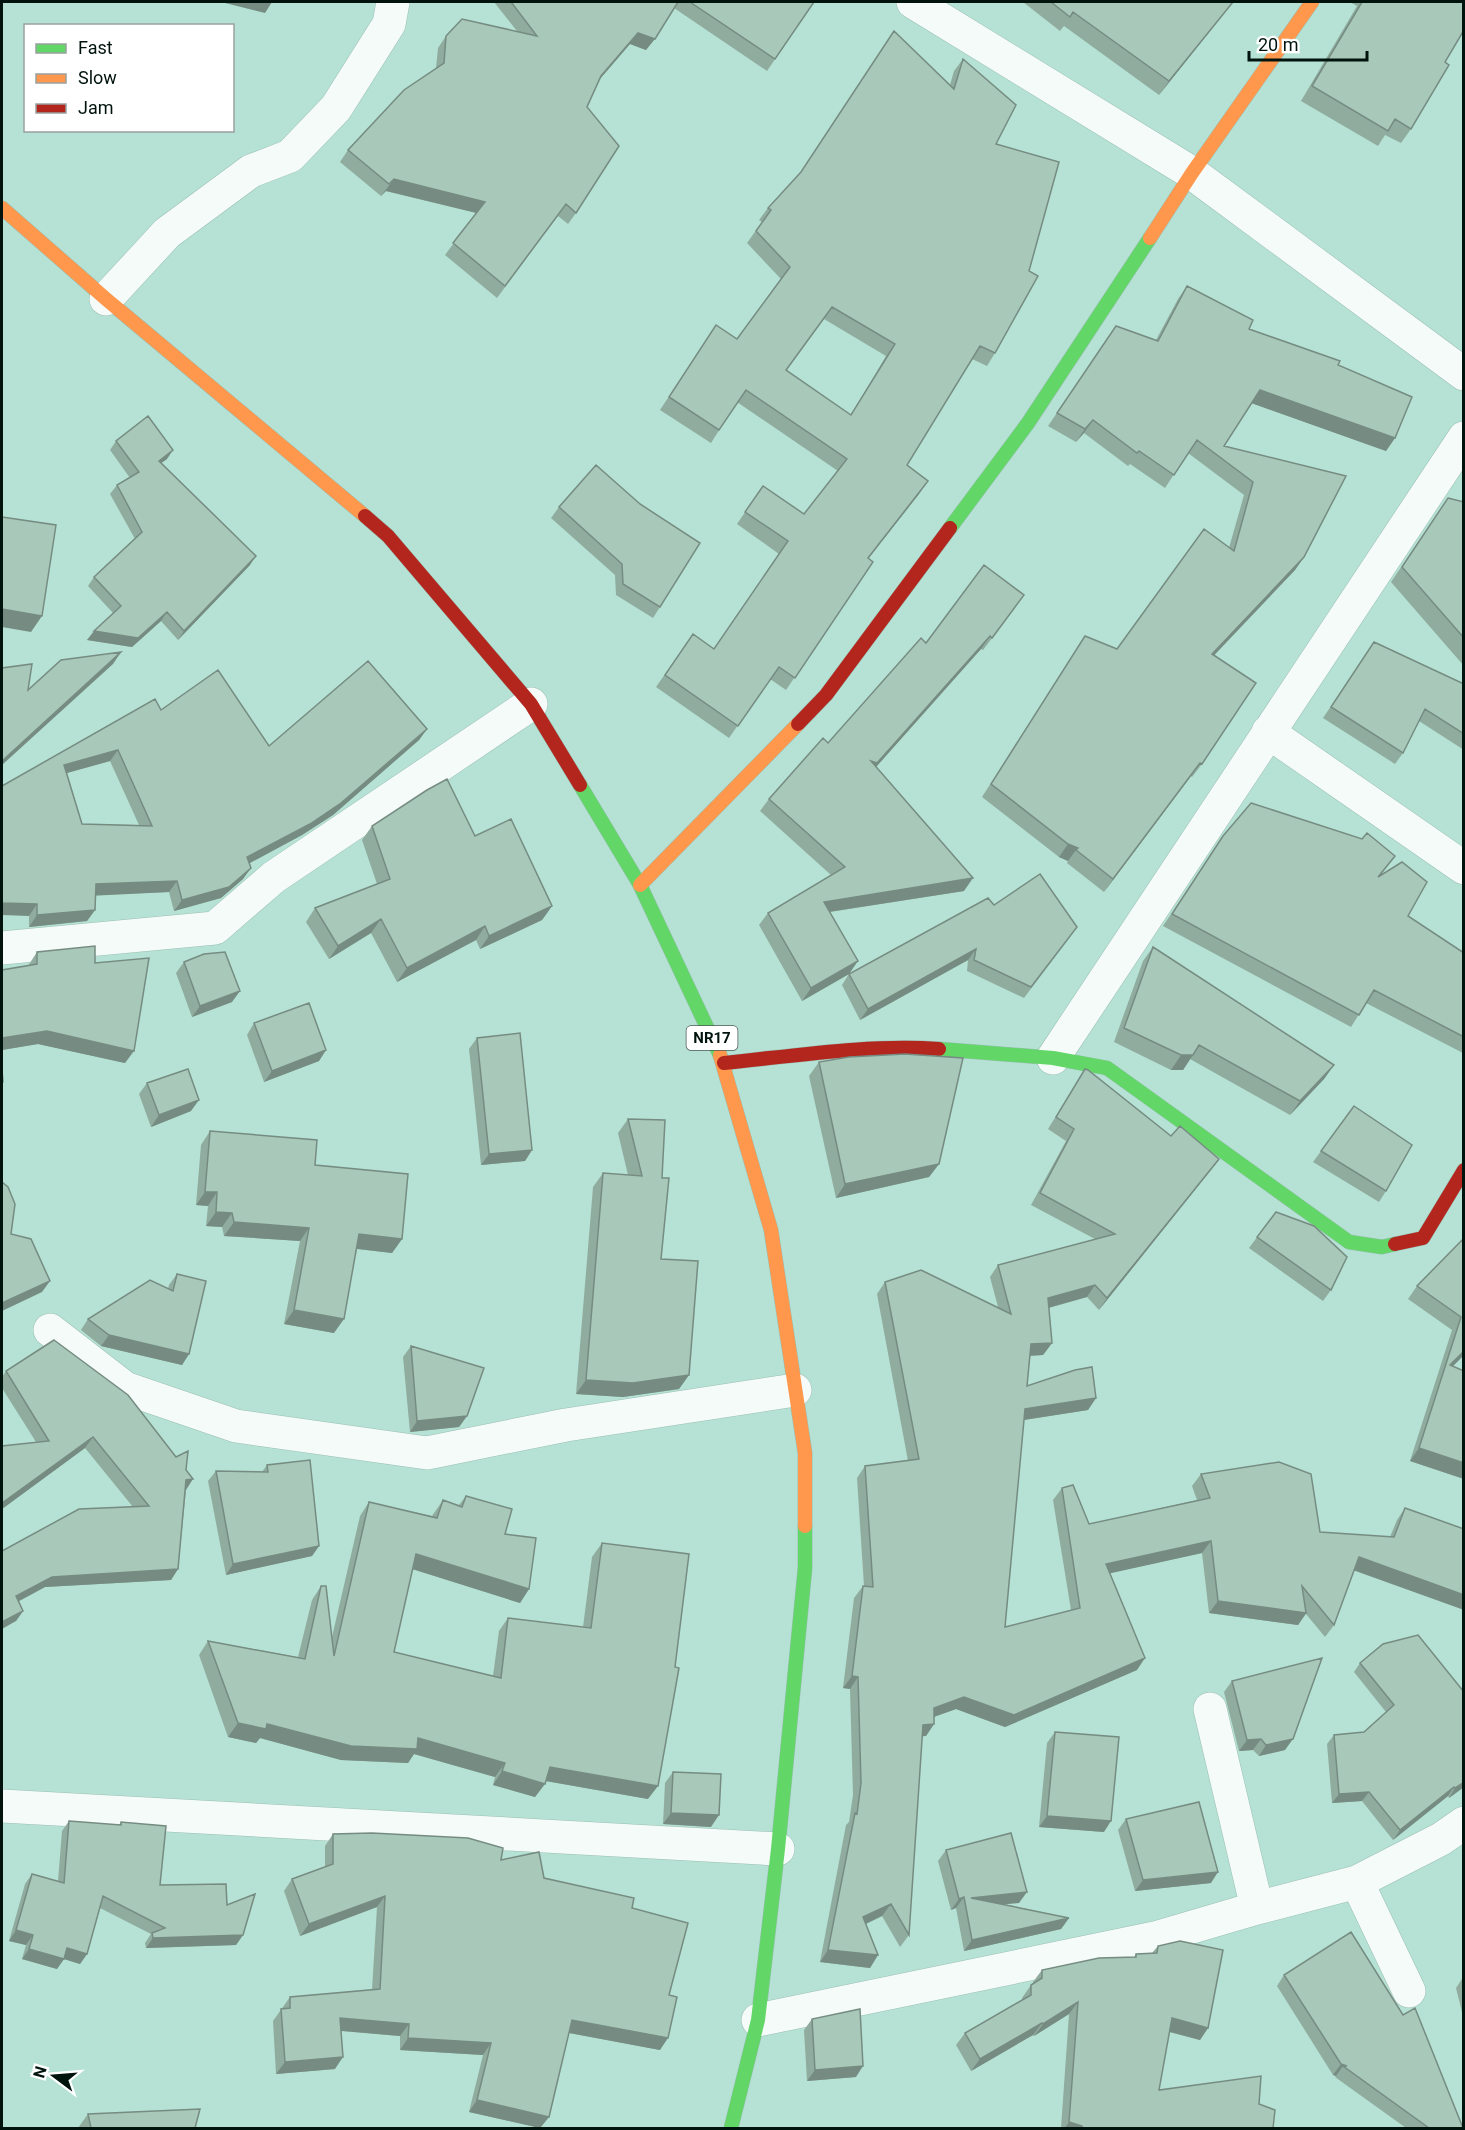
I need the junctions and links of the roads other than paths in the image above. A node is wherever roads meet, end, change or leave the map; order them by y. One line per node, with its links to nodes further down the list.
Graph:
1 (393, 2): 6 (street)
2 (913, 2): 4 (street)
3 (1312, 2): 4 (main road)
4 (1192, 173): 7 (street); 12 (main road)
5 (2, 208): 6 (main road, NR17)
6 (106, 299): 9 (main road, NR17)
7 (1464, 375)
8 (1464, 438): 10 (street)
9 (531, 704): 12 (main road, NR17); 13 (street)
10 (1268, 732): 11 (street); 14 (street)
11 (1464, 868)
12 (640, 885): 15 (main road, NR17)
13 (2, 948)
14 (1053, 1058): 15 (main road); 16 (main road)
15 (724, 1063): 18 (main road, NR17)
16 (1464, 1170)
17 (50, 1329): 18 (street)
18 (795, 1390): 22 (main road, NR17)
19 (1210, 1709): 24 (street)
20 (2, 1806): 22 (street)
21 (1464, 1823): 23 (street)
22 (778, 1849): 26 (main road, NR17)
23 (1357, 1882): 24 (street); 25 (street)
24 (1257, 1908): 26 (street)
25 (1409, 1991)
26 (758, 2020): 27 (main road, NR17)
27 (731, 2128)

